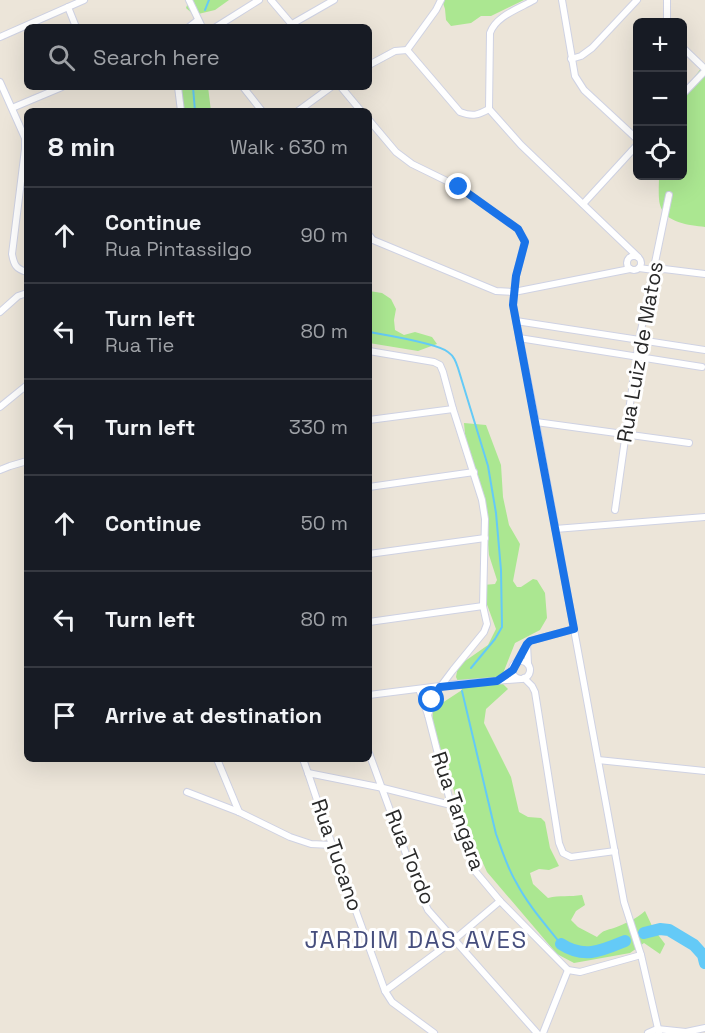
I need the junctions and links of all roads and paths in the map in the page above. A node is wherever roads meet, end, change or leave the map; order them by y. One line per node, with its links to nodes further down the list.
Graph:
1 (189, 0): 15 (street)
2 (259, 0): 20 (street)
3 (271, 0): 21 (street)
4 (334, 0): 22 (street)
5 (441, 0): 25 (street)
6 (534, 0): 42 (street)
7 (562, 0): 27 (street)
8 (637, 0): 27 (street)
9 (661, 0): 13 (street)
10 (667, 0): 13 (street)
11 (80, 1): 12 (street)
12 (68, 7): 16 (street); 17 (street)
13 (667, 14): 14 (street)
14 (667, 18)
15 (198, 20): 18 (street); 19 (street)
16 (29, 24)
17 (75, 24)
18 (193, 24)
19 (200, 24)
20 (221, 24)
21 (291, 24)
22 (296, 24)
23 (24, 26): 24 (street)
24 (0, 37)
25 (407, 50): 28 (street); 42 (street)
26 (687, 52): 29 (street)
27 (571, 59): 45 (street)
28 (372, 63)
29 (705, 70): 36 (street)
30 (0, 82): 37 (street)
31 (55, 90): 37 (street)
32 (178, 90): 38 (street)
33 (245, 90): 39 (street)
34 (327, 90): 40 (street)
35 (344, 90): 41 (street)
36 (687, 90)
37 (12, 108): 44 (street)
38 (181, 108)
39 (260, 108)
40 (302, 108)
41 (359, 108)
42 (489, 109): 49 (street)
43 (372, 124): 58 (street)
44 (24, 136)
45 (633, 137)
46 (633, 148): 49 (street)
47 (24, 157): 56 (street)
48 (669, 195): 54 (street, Rua Luiz de Matos)
49 (583, 204): 51 (street)
50 (372, 239): 58 (street)
51 (628, 247): 52 (street); 53 (street)
52 (639, 258): 53 (street); 54 (street); 55 (street)
53 (628, 264): 55 (street); 58 (street)
54 (654, 267): 55 (street); 57 (street); 63 (street, Rua Luiz de Matos)
55 (639, 268)
56 (24, 271)
57 (705, 274)
58 (514, 292): 61 (street)
59 (24, 294): 60 (street)
60 (0, 312)
61 (516, 321): 62 (street); 63 (street)
62 (519, 338): 66 (street); 72 (street)
63 (639, 340): 64 (street); 66 (street, Rua Luiz de Matos)
64 (705, 350)
65 (372, 352): 70 (street)
66 (636, 357): 67 (street); 73 (street, Rua Luiz de Matos)
67 (702, 367)
68 (24, 387): 69 (street)
69 (0, 407)
70 (453, 409): 71 (street); 77 (street)
71 (372, 420)
72 (536, 422): 73 (street); 81 (street)
73 (626, 434): 74 (street); 79 (street, Rua Luiz de Matos)
74 (689, 443)
75 (24, 462): 76 (street)
76 (0, 470)
77 (474, 472): 78 (street); 82 (street)
78 (372, 487)
79 (615, 510)
80 (705, 517): 81 (street)
81 (555, 529): 86 (street)
82 (485, 538): 83 (street); 84 (street)
83 (372, 554)
84 (483, 606): 85 (street); 90 (street)
85 (372, 622)
86 (574, 629): 87 (street); 99 (street)
87 (527, 644): 88 (street); 89 (street)
88 (528, 664): 89 (street); 91 (street)
89 (514, 667): 91 (street); 92 (street)
90 (453, 670): 93 (street); 94 (street)
91 (523, 679): 92 (street); 109 (street)
92 (497, 681): 93 (street)
93 (456, 684): 94 (street)
94 (440, 687): 95 (street); 97 (street)
95 (418, 689): 96 (street); 97 (street, Rua Tangara)
96 (372, 695)
97 (428, 715): 106 (street, Rua Tangara)
98 (372, 760): 104 (street, Rua Tordo)
99 (598, 760): 102 (street); 109 (street)
100 (218, 762): 107 (street)
101 (304, 762): 103 (street, Rua Tucano)
102 (705, 771)
103 (308, 773): 104 (street); 108 (street, Rua Tucano)
104 (383, 788): 106 (street); 111 (street, Rua Tordo)
105 (187, 792): 107 (street)
106 (452, 805): 110 (street, Rua Tangara)
107 (239, 812): 108 (street)
108 (332, 845): 114 (street, Rua Tucano)
109 (615, 851): 112 (street)
110 (500, 901): 111 (street); 113 (street, Rua Tangara)
111 (455, 939): 114 (street); 117 (street, Rua Tordo)
112 (641, 956): 113 (street); 119 (street)
113 (568, 970): 115 (street)
114 (385, 991): 120 (street, Rua Tucano)
115 (552, 1012): 116 (street); 123 (street)
116 (547, 1022): 117 (street); 122 (street)
117 (530, 1024): 121 (street, Rua Tordo)
118 (705, 1028): 119 (street)
119 (658, 1031): 124 (street)
120 (434, 1033)
121 (537, 1033)
122 (543, 1033)
123 (548, 1033)
124 (648, 1033)

